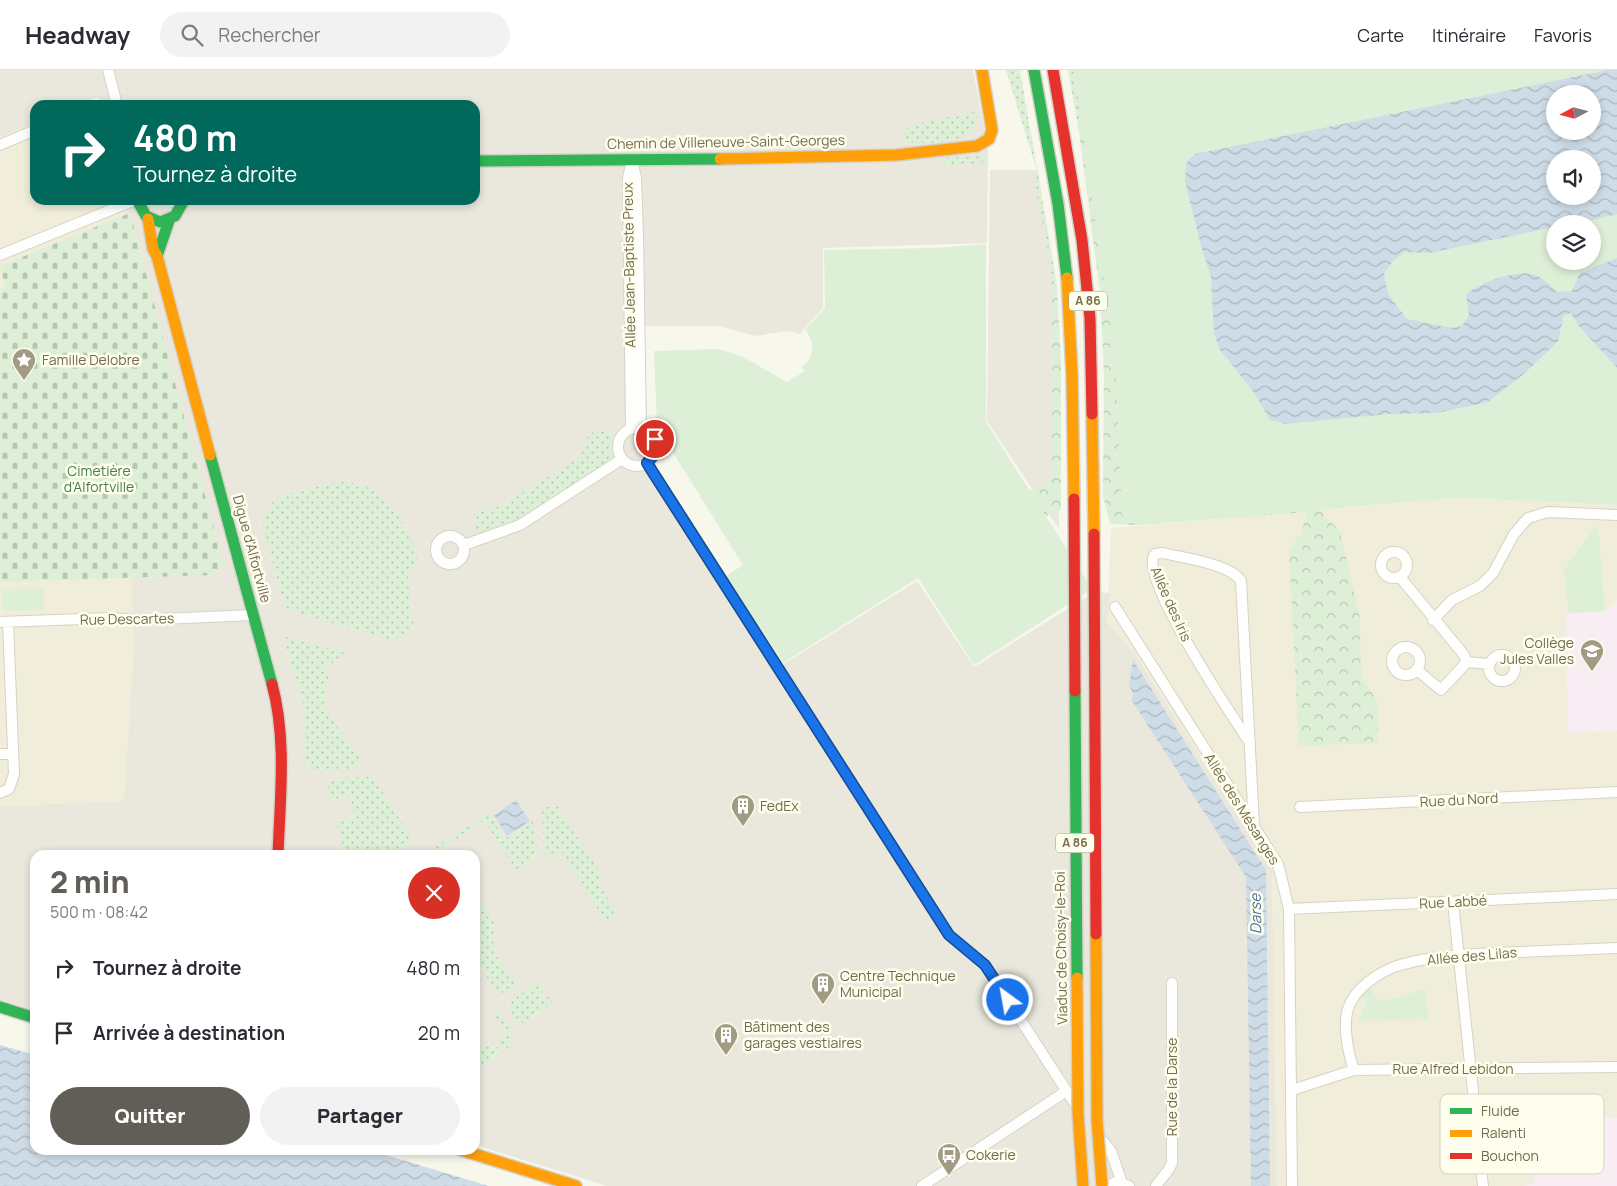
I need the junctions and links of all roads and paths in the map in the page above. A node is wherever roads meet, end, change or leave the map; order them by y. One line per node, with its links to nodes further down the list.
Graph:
1 (108, 70): 5 (street)
2 (982, 70): 8 (main road, Chemin de Villeneuve-Saint-Georges)
3 (1034, 70): 56 (main road, Viaduc de Choisy-le-Roi / A 86, bridge)
4 (1053, 70): 57 (main road, A 86, bridge)
5 (116, 100)
6 (30, 132): 7 (street)
7 (0, 144)
8 (632, 160): 9 (main road, Chemin de Villeneuve-Saint-Georges); 17 (street, Allée Jean-Baptiste Preux)
9 (480, 161)
10 (124, 205): 15 (street)
11 (138, 205): 13 (main road)
12 (182, 205): 14 (main road)
13 (148, 219): 14 (main road); 16 (main road, Digue d'Alfortville)
14 (169, 221): 16 (main road)
15 (0, 255)
16 (157, 256): 24 (main road, Digue d'Alfortville)
17 (636, 428): 18 (street); 19 (street)
18 (622, 459): 19 (street); 21 (street)
19 (647, 463): 50 (street)
20 (1617, 515): 25 (street)
21 (464, 545)
22 (1400, 577): 25 (street)
23 (1114, 607): 36 (street, Allée des Mésanges)
24 (254, 614): 26 (street, Rue Descartes); 37 (main road, Digue d'Alfortville)
25 (1433, 620): 27 (street)
26 (4, 622): 32 (street)
27 (1467, 662): 28 (street); 29 (street)
28 (1489, 664)
29 (1417, 670)
30 (1250, 743): 30 (street, Allée des Iris); 36 (street, Allée des Iris)
31 (0, 754): 32 (street)
32 (13, 754): 33 (street)
33 (5, 791)
34 (1617, 792): 35 (street, Rue du Nord)
35 (1300, 807)
36 (1254, 827): 40 (street, Allée des Mésanges)
37 (278, 850)
38 (1617, 894): 39 (street, Rue Labbé)
39 (1453, 902): 40 (street, Rue Labbé); 42 (street)
40 (1289, 909): 49 (street, Allée des Mésanges)
41 (1617, 948): 42 (street, Allée des Lilas)
42 (1458, 955): 47 (street); 48 (street, Allée des Lilas)
43 (1172, 984): 59 (street, Rue de la Darse)
44 (0, 1007): 45 (main road)
45 (30, 1016)
46 (1617, 1067): 47 (street, Rue Alfred Lebidon)
47 (1471, 1069): 48 (street, Rue Alfred Lebidon); 51 (street)
48 (1354, 1070): 49 (street, Rue Alfred Lebidon)
49 (1292, 1090): 60 (street, Allée des Mésanges)
50 (1065, 1092): 53 (street); 55 (street)
51 (1473, 1094)
52 (477, 1155): 54 (main road)
53 (1126, 1184): 58 (street)
54 (576, 1186)
55 (922, 1186)
56 (1083, 1186)
57 (1102, 1186)
58 (1108, 1186)
59 (1156, 1186)
60 (1292, 1186)

